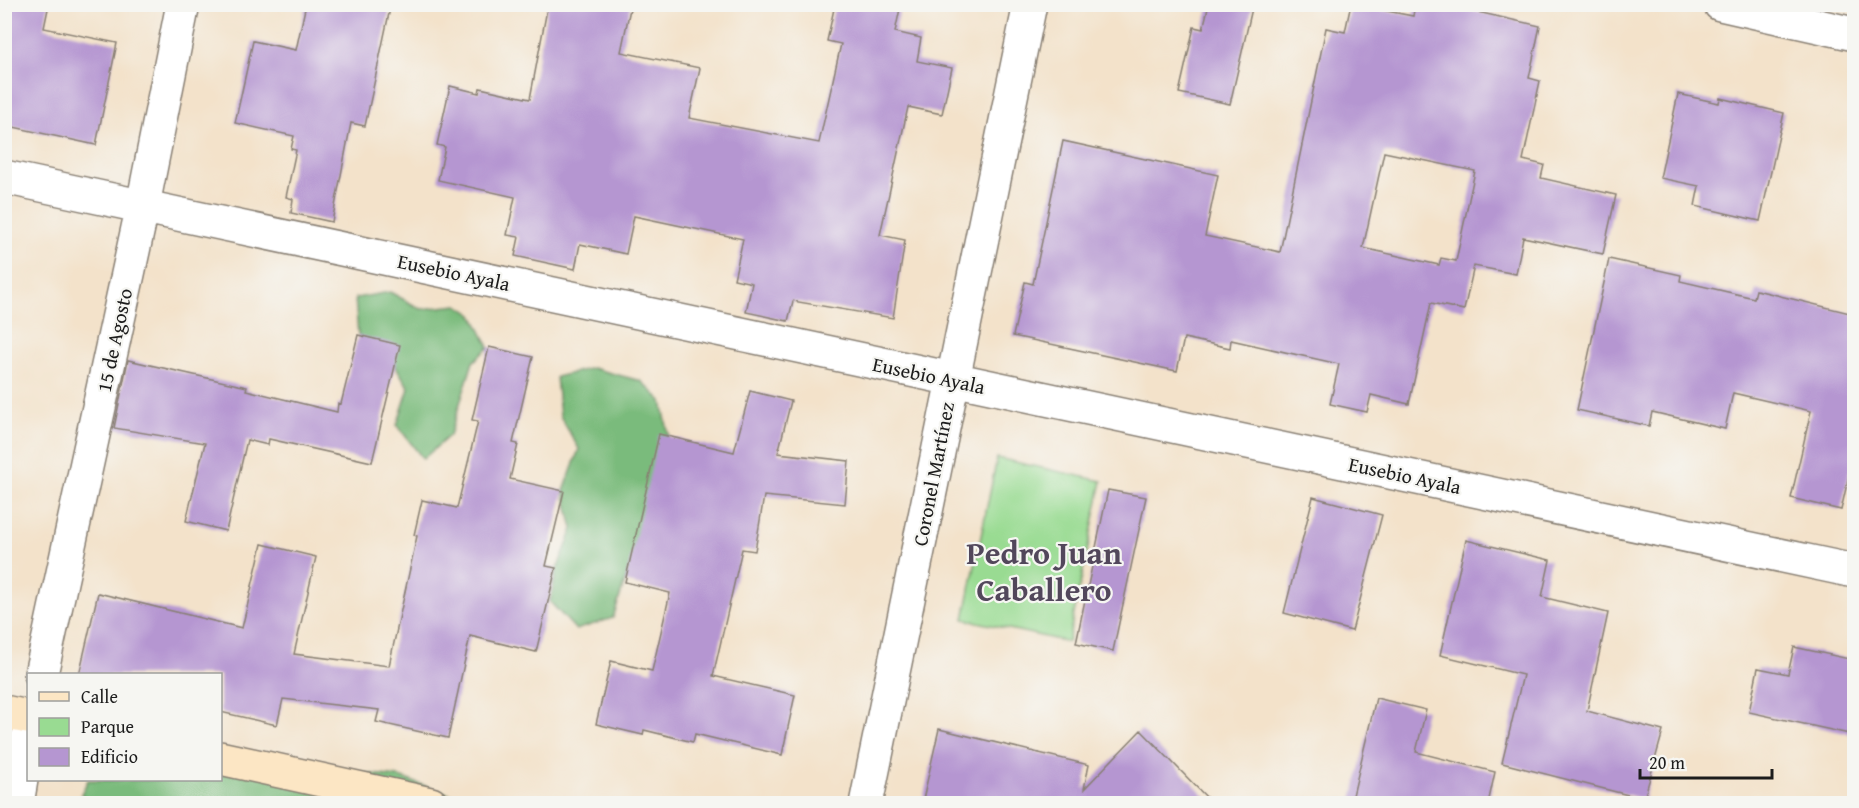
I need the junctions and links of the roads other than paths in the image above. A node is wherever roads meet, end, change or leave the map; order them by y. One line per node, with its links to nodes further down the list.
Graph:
1 (183, 4): 6 (street, 15 de Agosto)
2 (1030, 4): 7 (street, Coronel Martínez)
3 (1720, 4): 4 (street)
4 (1854, 34)
5 (4, 177): 6 (street, Eusebio Ayala)
6 (143, 205): 7 (street, Eusebio Ayala); 9 (street, 15 de Agosto)
7 (952, 380): 8 (street, Eusebio Ayala); 16 (street, Coronel Martínez)
8 (1854, 571)
9 (41, 673)
10 (4, 712): 11 (main road)
11 (27, 717)
12 (27, 744): 14 (street)
13 (222, 758): 15 (main road)
14 (16, 804)
15 (431, 804)
16 (866, 804)

